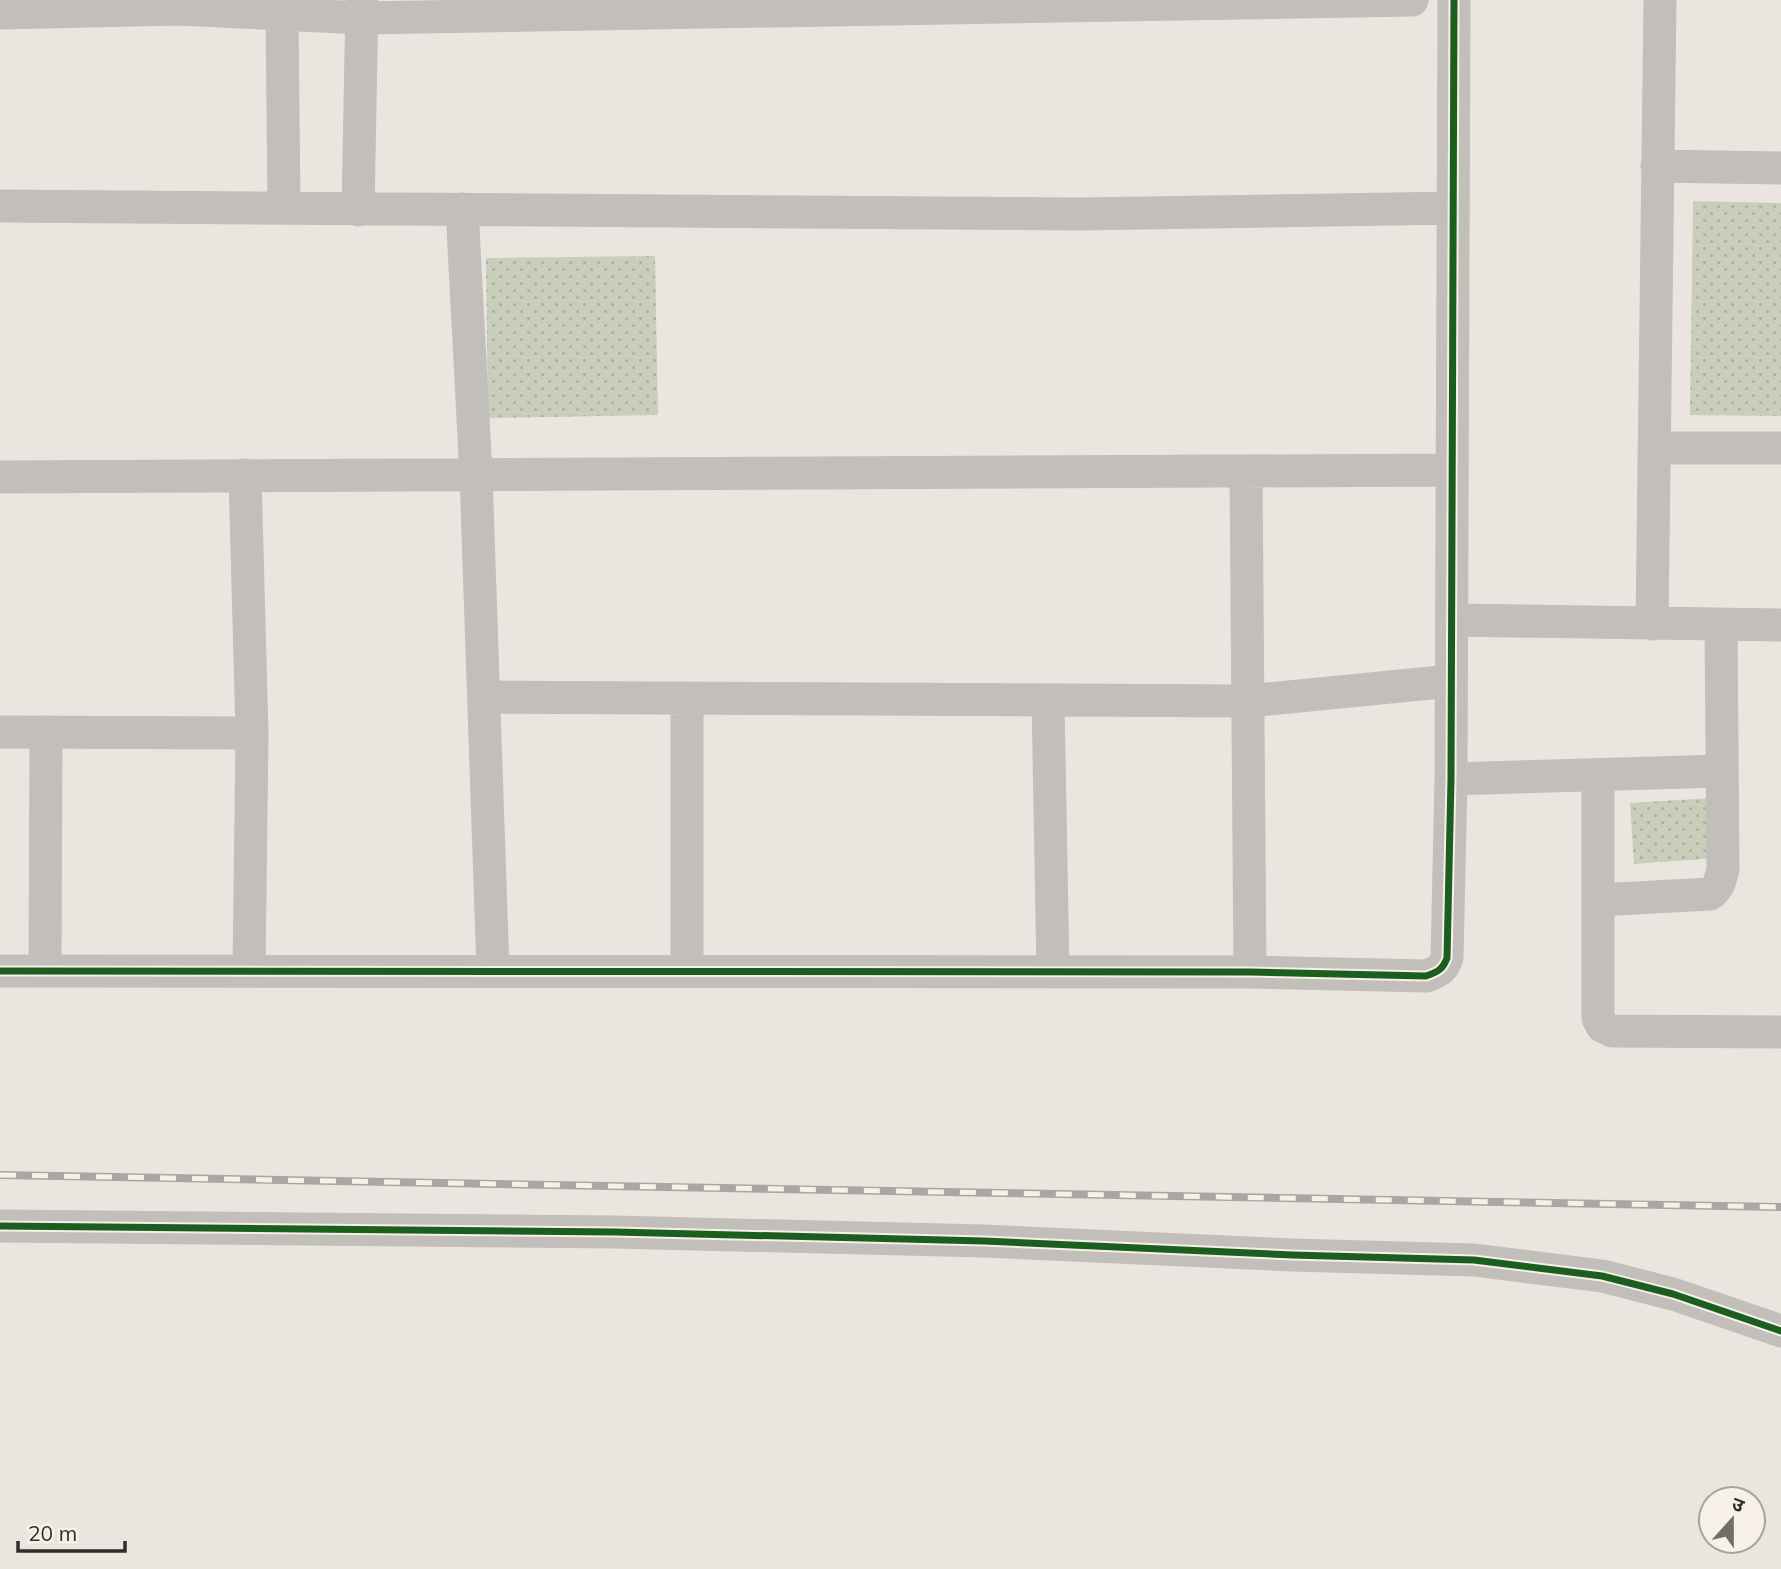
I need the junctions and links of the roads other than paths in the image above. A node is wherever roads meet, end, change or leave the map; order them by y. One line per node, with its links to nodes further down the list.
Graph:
1 (1412, 0): 4 (street)
2 (1454, 0): 12 (street)
3 (1660, 0): 8 (street)
4 (886, 4): 5 (street)
5 (362, 9): 7 (street); 14 (street)
6 (0, 13): 7 (street)
7 (282, 14): 11 (street)
8 (1657, 166): 9 (street); 16 (street)
9 (1781, 168)
10 (0, 205): 11 (street)
11 (284, 208): 14 (street)
12 (1453, 208): 13 (street); 17 (street)
13 (462, 209): 14 (street); 20 (street)
14 (358, 210)
15 (1781, 447): 16 (street)
16 (1654, 448): 23 (street)
17 (1452, 470): 18 (street); 22 (street)
18 (1246, 471): 20 (street); 30 (street)
19 (245, 475): 20 (street); 21 (street); 33 (street)
20 (476, 475): 27 (street)
21 (0, 477)
22 (1452, 620): 23 (street); 26 (street)
23 (1652, 624): 24 (street)
24 (1721, 625): 25 (street); 34 (street)
25 (1781, 625)
26 (1451, 681): 30 (street); 36 (street)
27 (484, 697): 28 (street); 41 (street)
28 (687, 699): 29 (street); 42 (street)
29 (1048, 700): 30 (street); 43 (street)
30 (1248, 701): 44 (street)
31 (0, 732): 32 (street)
32 (46, 732): 33 (street); 39 (street)
33 (252, 733): 40 (street)
34 (1722, 771): 35 (street); 37 (street)
35 (1598, 775): 36 (street); 37 (street)
36 (1451, 779): 44 (street)
37 (1598, 900): 45 (street)
38 (0, 971): 39 (street)
39 (45, 971): 40 (street)
40 (249, 971): 41 (street)
41 (493, 971): 42 (street)
42 (687, 971): 43 (street)
43 (1053, 972): 44 (street)
44 (1250, 972)
45 (1781, 1031)
46 (0, 1226): 47 (street)
47 (1781, 1331)

